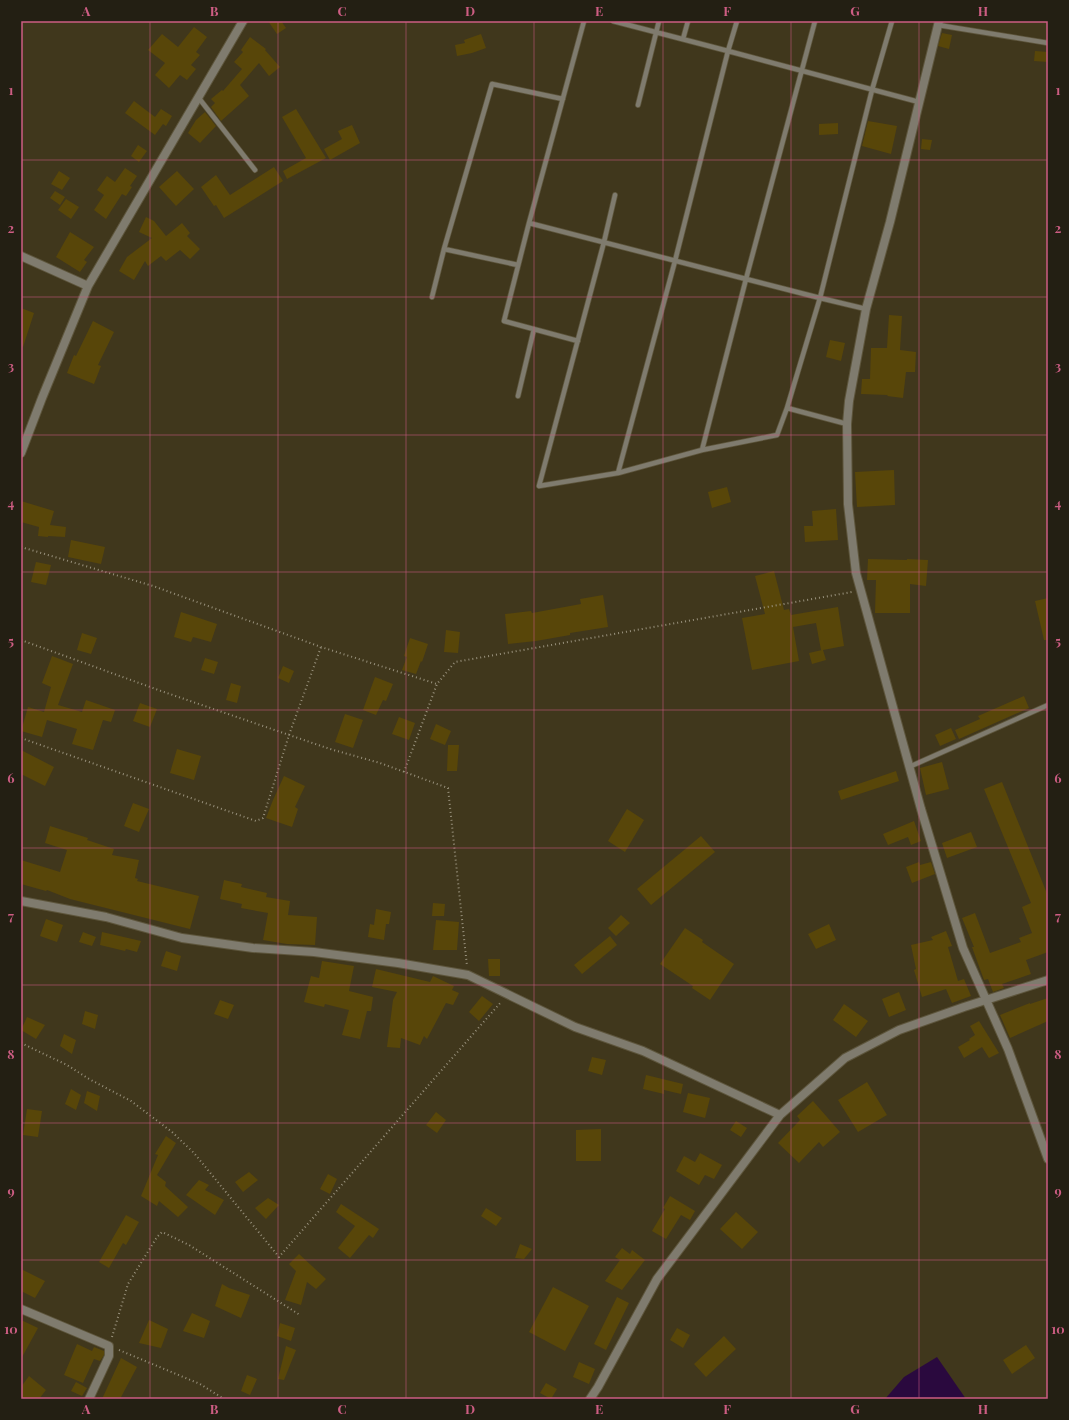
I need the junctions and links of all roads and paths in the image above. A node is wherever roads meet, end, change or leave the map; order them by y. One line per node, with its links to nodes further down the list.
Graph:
1 (243, 21): 16 (street)
2 (584, 21): 17 (lane)
3 (613, 21): 10 (lane)
4 (659, 21): 10 (lane)
5 (688, 21): 11 (lane)
6 (737, 21): 13 (lane)
7 (815, 21): 14 (lane)
8 (892, 21): 15 (lane)
9 (938, 23): 12 (lane); 18 (street)
10 (657, 32): 11 (lane); 19 (lane)
11 (683, 39): 13 (lane)
12 (1048, 43)
13 (728, 51): 14 (lane); 26 (lane)
14 (801, 71): 15 (lane); 28 (lane)
15 (872, 90): 18 (lane); 31 (lane)
16 (198, 97): 20 (lane); 29 (street)
17 (563, 99): 22 (lane); 24 (lane)
18 (919, 102): 32 (street)
19 (638, 105)
20 (254, 170)
21 (615, 195): 23 (lane)
22 (529, 223): 23 (lane); 27 (lane)
23 (604, 242): 26 (lane); 34 (lane)
24 (444, 249): 27 (lane); 30 (lane)
25 (21, 256): 29 (street)
26 (675, 261): 28 (lane); 40 (lane)
27 (518, 265): 33 (lane)
28 (746, 279): 31 (lane); 38 (lane)
29 (88, 286): 39 (street)
30 (432, 297)
31 (820, 298): 32 (lane); 36 (lane)
32 (866, 309): 37 (street)
33 (534, 329): 34 (lane); 35 (lane)
34 (578, 341): 40 (lane)
35 (518, 396)
36 (787, 408): 37 (lane); 38 (lane)
37 (847, 424): 42 (street)
38 (702, 450): 40 (lane)
39 (21, 453)
40 (618, 473)
41 (21, 547): 44 (path)
42 (861, 591): 45 (path); 49 (street)
43 (21, 640): 47 (path)
44 (321, 647): 45 (path); 47 (path)
45 (437, 684): 50 (path)
46 (1048, 705): 49 (lane)
47 (290, 735): 48 (path); 50 (path)
48 (21, 738)
49 (909, 767): 55 (street)
50 (404, 772): 52 (path)
51 (21, 901): 52 (street)
52 (468, 975): 54 (street)
53 (1048, 980): 55 (street)
54 (507, 995): 56 (path); 57 (street)
55 (986, 1000): 57 (street); 58 (street)
56 (21, 1042)
57 (780, 1115): 64 (street)
58 (1048, 1159)
59 (21, 1309): 61 (street)
60 (300, 1315): 61 (path)
61 (109, 1346): 62 (street); 63 (path)
62 (89, 1399)
63 (224, 1399)
64 (590, 1399)

